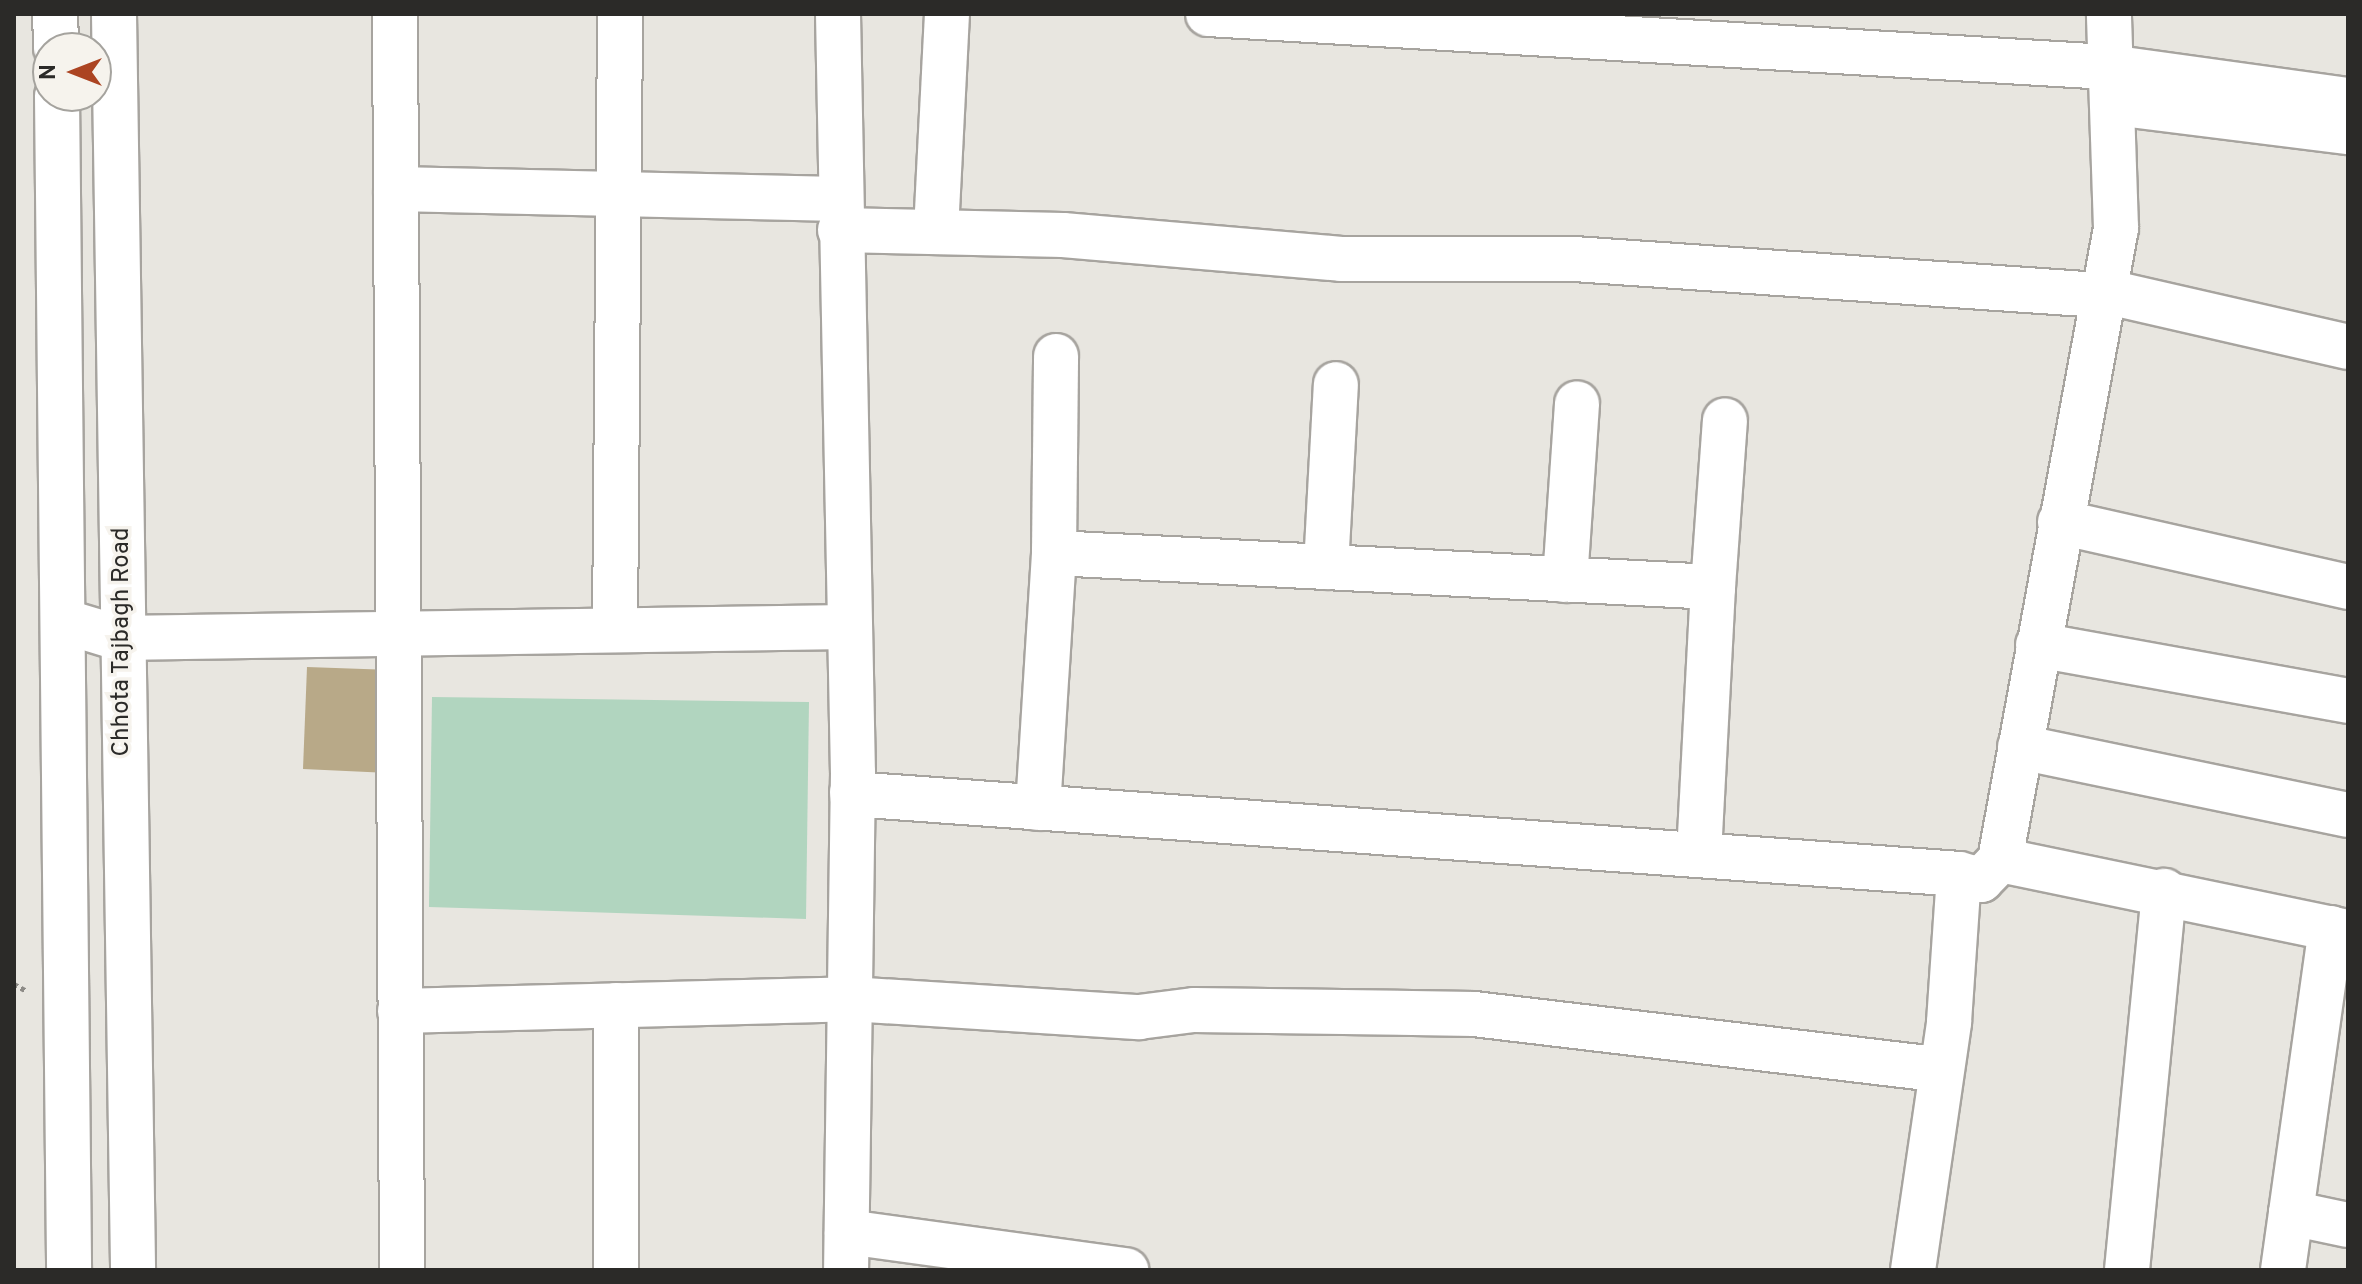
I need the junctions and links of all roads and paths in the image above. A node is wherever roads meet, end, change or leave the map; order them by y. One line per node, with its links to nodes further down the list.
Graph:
1 (114, 14): 32 (street, Chhota Tajbagh Road)
2 (395, 14): 12 (street)
3 (620, 14): 13 (street)
4 (838, 14): 14 (street)
5 (947, 14): 15 (street)
6 (1208, 14): 8 (street)
7 (2109, 14): 8 (street)
8 (2112, 85): 9 (street); 11 (street); 16 (street)
9 (2348, 100)
10 (57, 112): 28 (street)
11 (2348, 132)
12 (396, 189): 13 (street); 31 (street)
13 (620, 194): 14 (street); 30 (street)
14 (840, 215): 15 (street); 29 (street)
15 (936, 231): 16 (street)
16 (2102, 293): 17 (street); 22 (street)
17 (2348, 347)
18 (1056, 356): 23 (street)
19 (1336, 384): 24 (street)
20 (1577, 403): 25 (street)
21 (1725, 420): 26 (street)
22 (2060, 522): 27 (street); 33 (street)
23 (1054, 553): 24 (street); 37 (street)
24 (1326, 567): 25 (street)
25 (1565, 580): 26 (street)
26 (1713, 587): 39 (street)
27 (2348, 587)
28 (63, 621): 32 (street); 51 (street)
29 (848, 627): 30 (street); 36 (street)
30 (615, 630): 31 (street)
31 (398, 633): 32 (street); 46 (street)
32 (119, 638): 52 (street, Chhota Tajbagh Road)
33 (2038, 645): 34 (street); 35 (street)
34 (2348, 701)
35 (2020, 747): 38 (street); 40 (street)
36 (852, 794): 37 (street); 44 (street)
37 (1038, 808): 39 (street)
38 (2348, 815)
39 (1699, 855): 41 (street)
40 (2000, 860): 41 (street); 42 (street)
41 (1959, 874): 47 (street)
42 (2164, 891): 43 (street); 57 (street)
43 (2339, 930): 48 (street)
44 (850, 999): 45 (street); 47 (street); 50 (street)
45 (616, 1005): 46 (street); 54 (street)
46 (400, 1011): 53 (street)
47 (1941, 1070): 56 (street)
48 (2291, 1213): 49 (street); 58 (street)
49 (2348, 1225)
50 (846, 1251): 55 (street)
51 (69, 1270)
52 (133, 1270)
53 (402, 1270)
54 (616, 1270)
55 (1126, 1270)
56 (1913, 1270)
57 (2127, 1270)
58 (2283, 1270)

